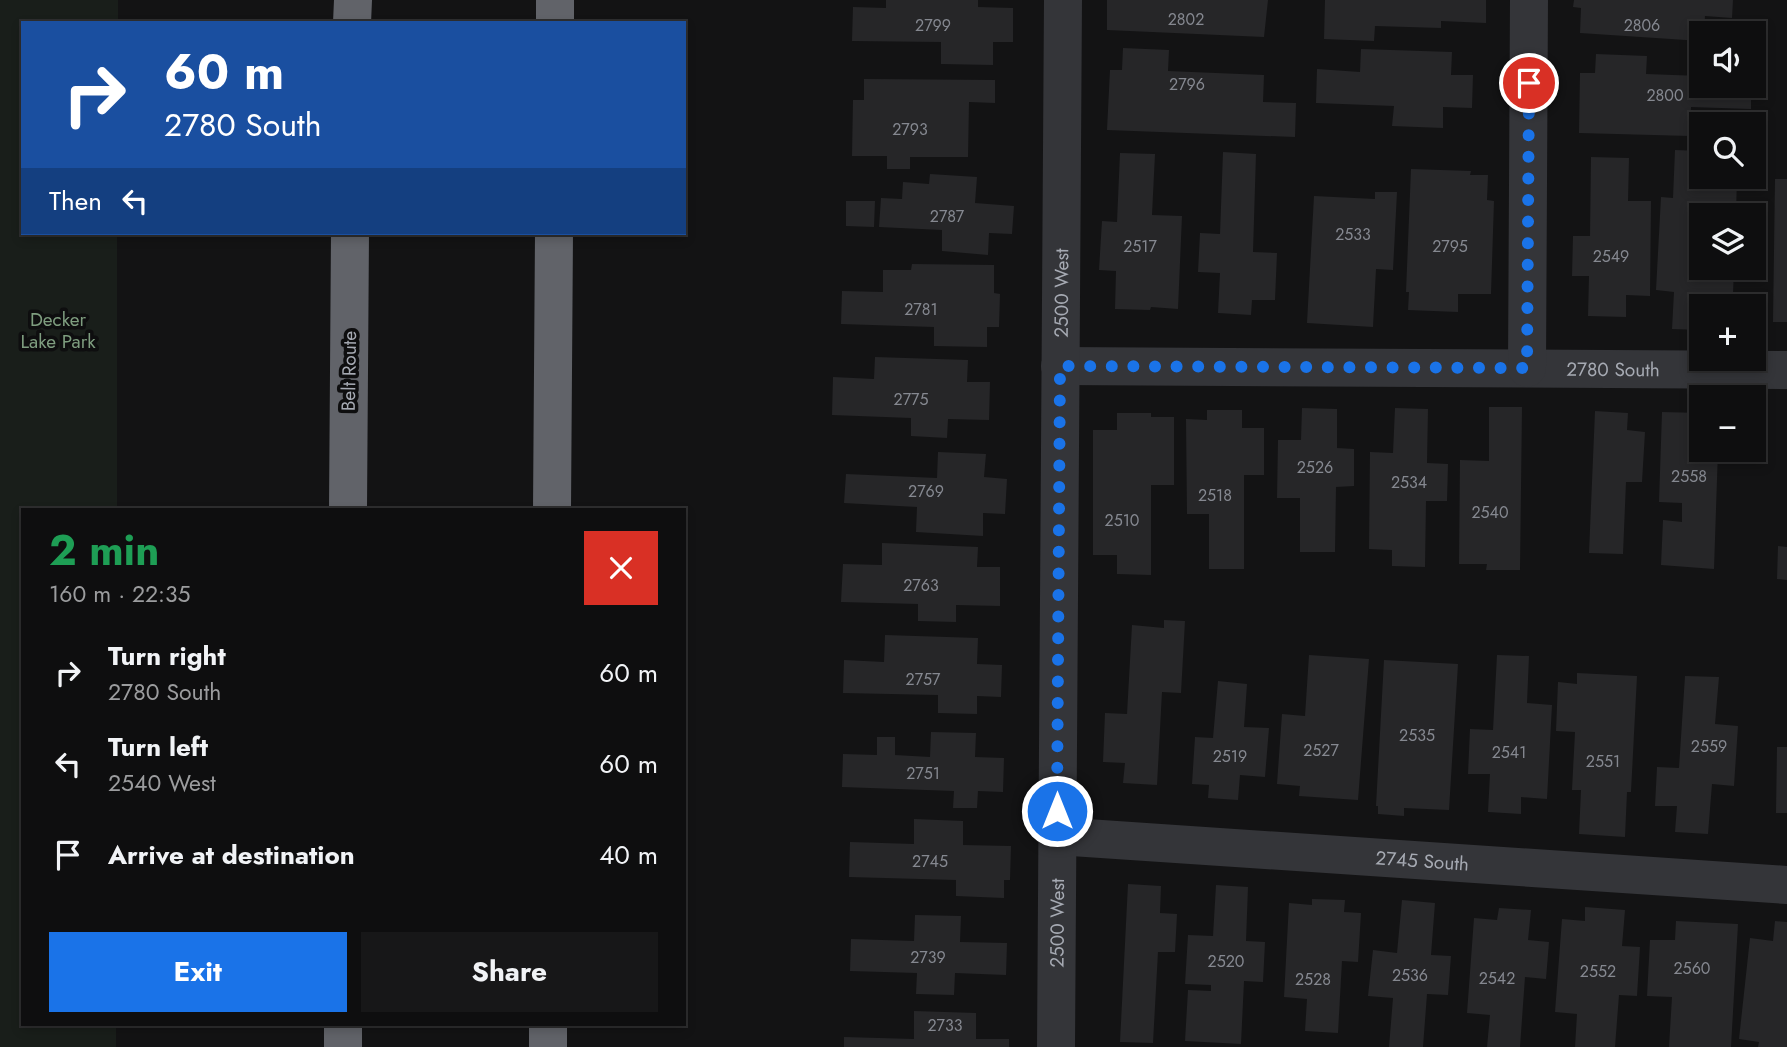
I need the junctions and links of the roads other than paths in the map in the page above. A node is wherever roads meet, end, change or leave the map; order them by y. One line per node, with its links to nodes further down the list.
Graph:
1 (353, 0): 5 (highway)
2 (555, 0): 6 (highway)
3 (1063, 0): 9 (lane, 2500 West)
4 (1529, 0): 10 (lane)
5 (352, 21)
6 (555, 21)
7 (351, 235): 12 (highway, Belt Route)
8 (554, 235): 13 (highway)
9 (1060, 366): 10 (lane, 2780 South); 14 (lane, 2500 West)
10 (1527, 368): 11 (lane, 2780 South)
11 (1787, 370)
12 (348, 508)
13 (552, 508)
14 (1057, 836): 15 (lane, 2745 South); 20 (lane, 2500 West)
15 (1787, 886)
16 (343, 1026): 18 (highway)
17 (548, 1026): 19 (highway)
18 (343, 1047)
19 (548, 1047)
20 (1056, 1047)

